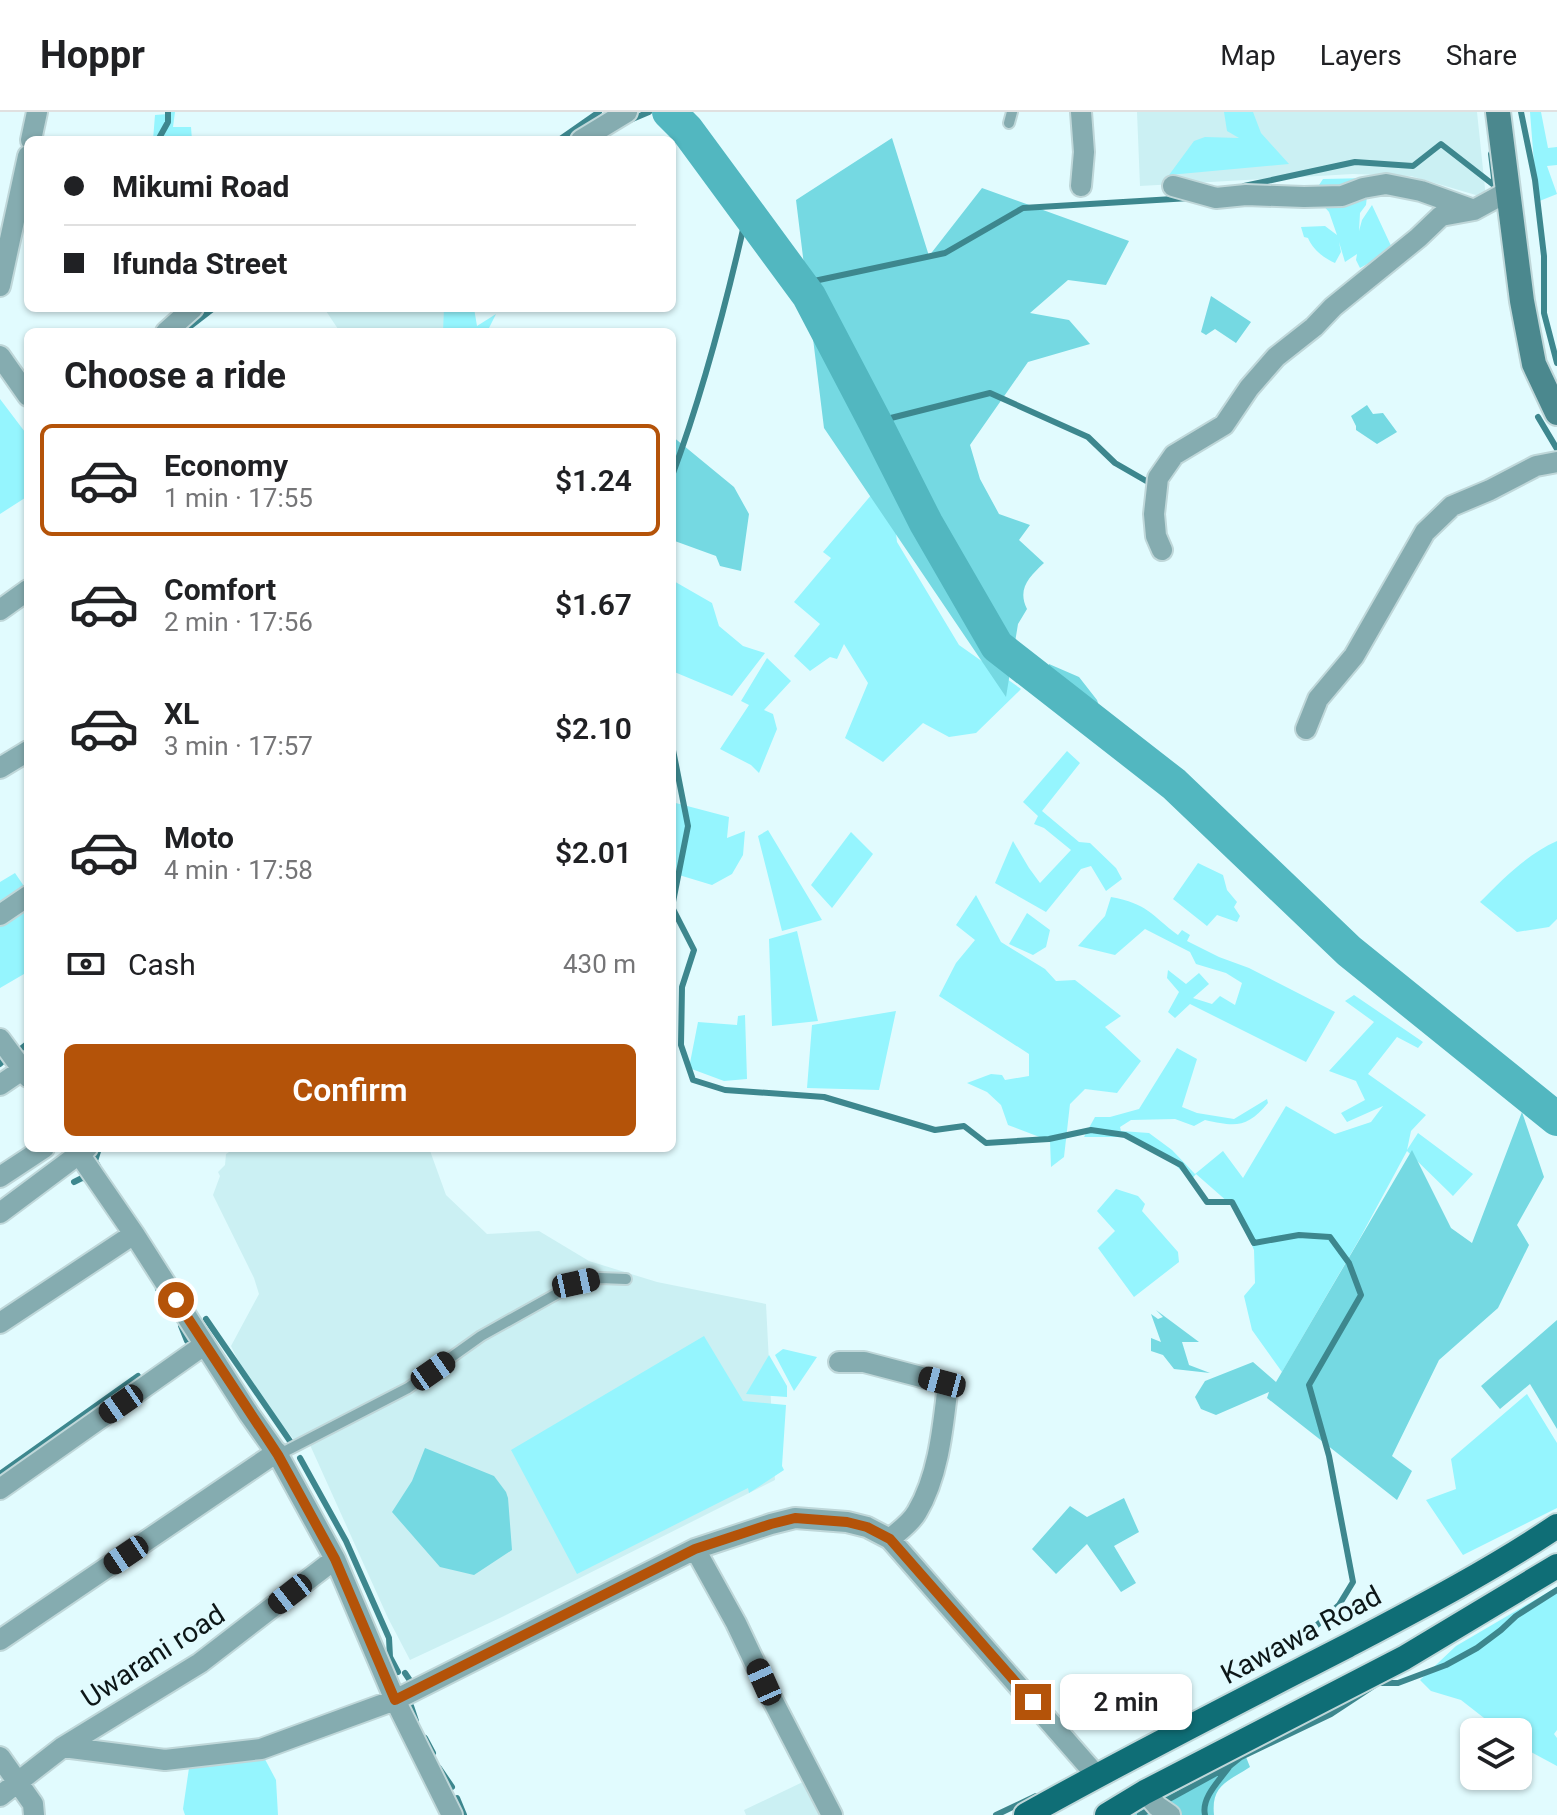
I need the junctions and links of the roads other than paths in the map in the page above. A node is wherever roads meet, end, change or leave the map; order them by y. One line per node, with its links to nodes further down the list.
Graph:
1 (37, 112): 5 (street)
2 (627, 112): 6 (street)
3 (1081, 112): 8 (street)
4 (1498, 112): 10 (street)
5 (32, 136)
6 (588, 136)
7 (24, 175): 12 (street)
8 (1081, 186)
9 (1173, 186): 11 (street)
10 (1507, 192): 11 (street); 15 (street)
11 (1474, 210): 17 (street)
12 (0, 286)
13 (0, 356): 14 (street)
14 (24, 390)
15 (1557, 413)
16 (1557, 462): 20 (street)
17 (1162, 550)
18 (24, 593): 19 (street)
19 (0, 610)
20 (1306, 729)
21 (24, 753): 22 (street)
22 (0, 768)
23 (24, 899): 24 (street)
24 (0, 915)
25 (0, 1039): 26 (street)
26 (24, 1069)
27 (24, 1072): 28 (street)
28 (0, 1085)
29 (38, 1152): 32 (street)
30 (77, 1152): 33 (street)
31 (81, 1152): 34 (street)
32 (0, 1177)
33 (0, 1213)
34 (134, 1234): 36 (street); 37 (street)
35 (626, 1279): 39 (lane)
36 (0, 1323)
37 (204, 1345): 39 (street); 40 (street)
38 (839, 1362): 42 (street)
39 (278, 1454): 44 (street); 46 (street)
40 (0, 1489)
41 (1557, 1526): 50 (main road, Kawawa Road)
42 (890, 1539): 43 (street); 50 (street)
43 (695, 1549): 47 (street); 56 (street)
44 (335, 1559): 47 (street); 48 (street, Uwarani road)
45 (1557, 1566): 52 (main road)
46 (0, 1640)
47 (395, 1700): 48 (street); 55 (street)
48 (63, 1747): 51 (street, Uwarani road)
49 (0, 1757): 51 (street)
50 (1096, 1775): 57 (main road, Kawawa Road)
51 (18, 1784): 53 (street, Uwarani road); 54 (street)
52 (1145, 1792): 58 (main road); 59 (street)
53 (0, 1796)
54 (34, 1815)
55 (452, 1815)
56 (832, 1815)
57 (1026, 1815)
58 (1107, 1815)
59 (1170, 1815)

